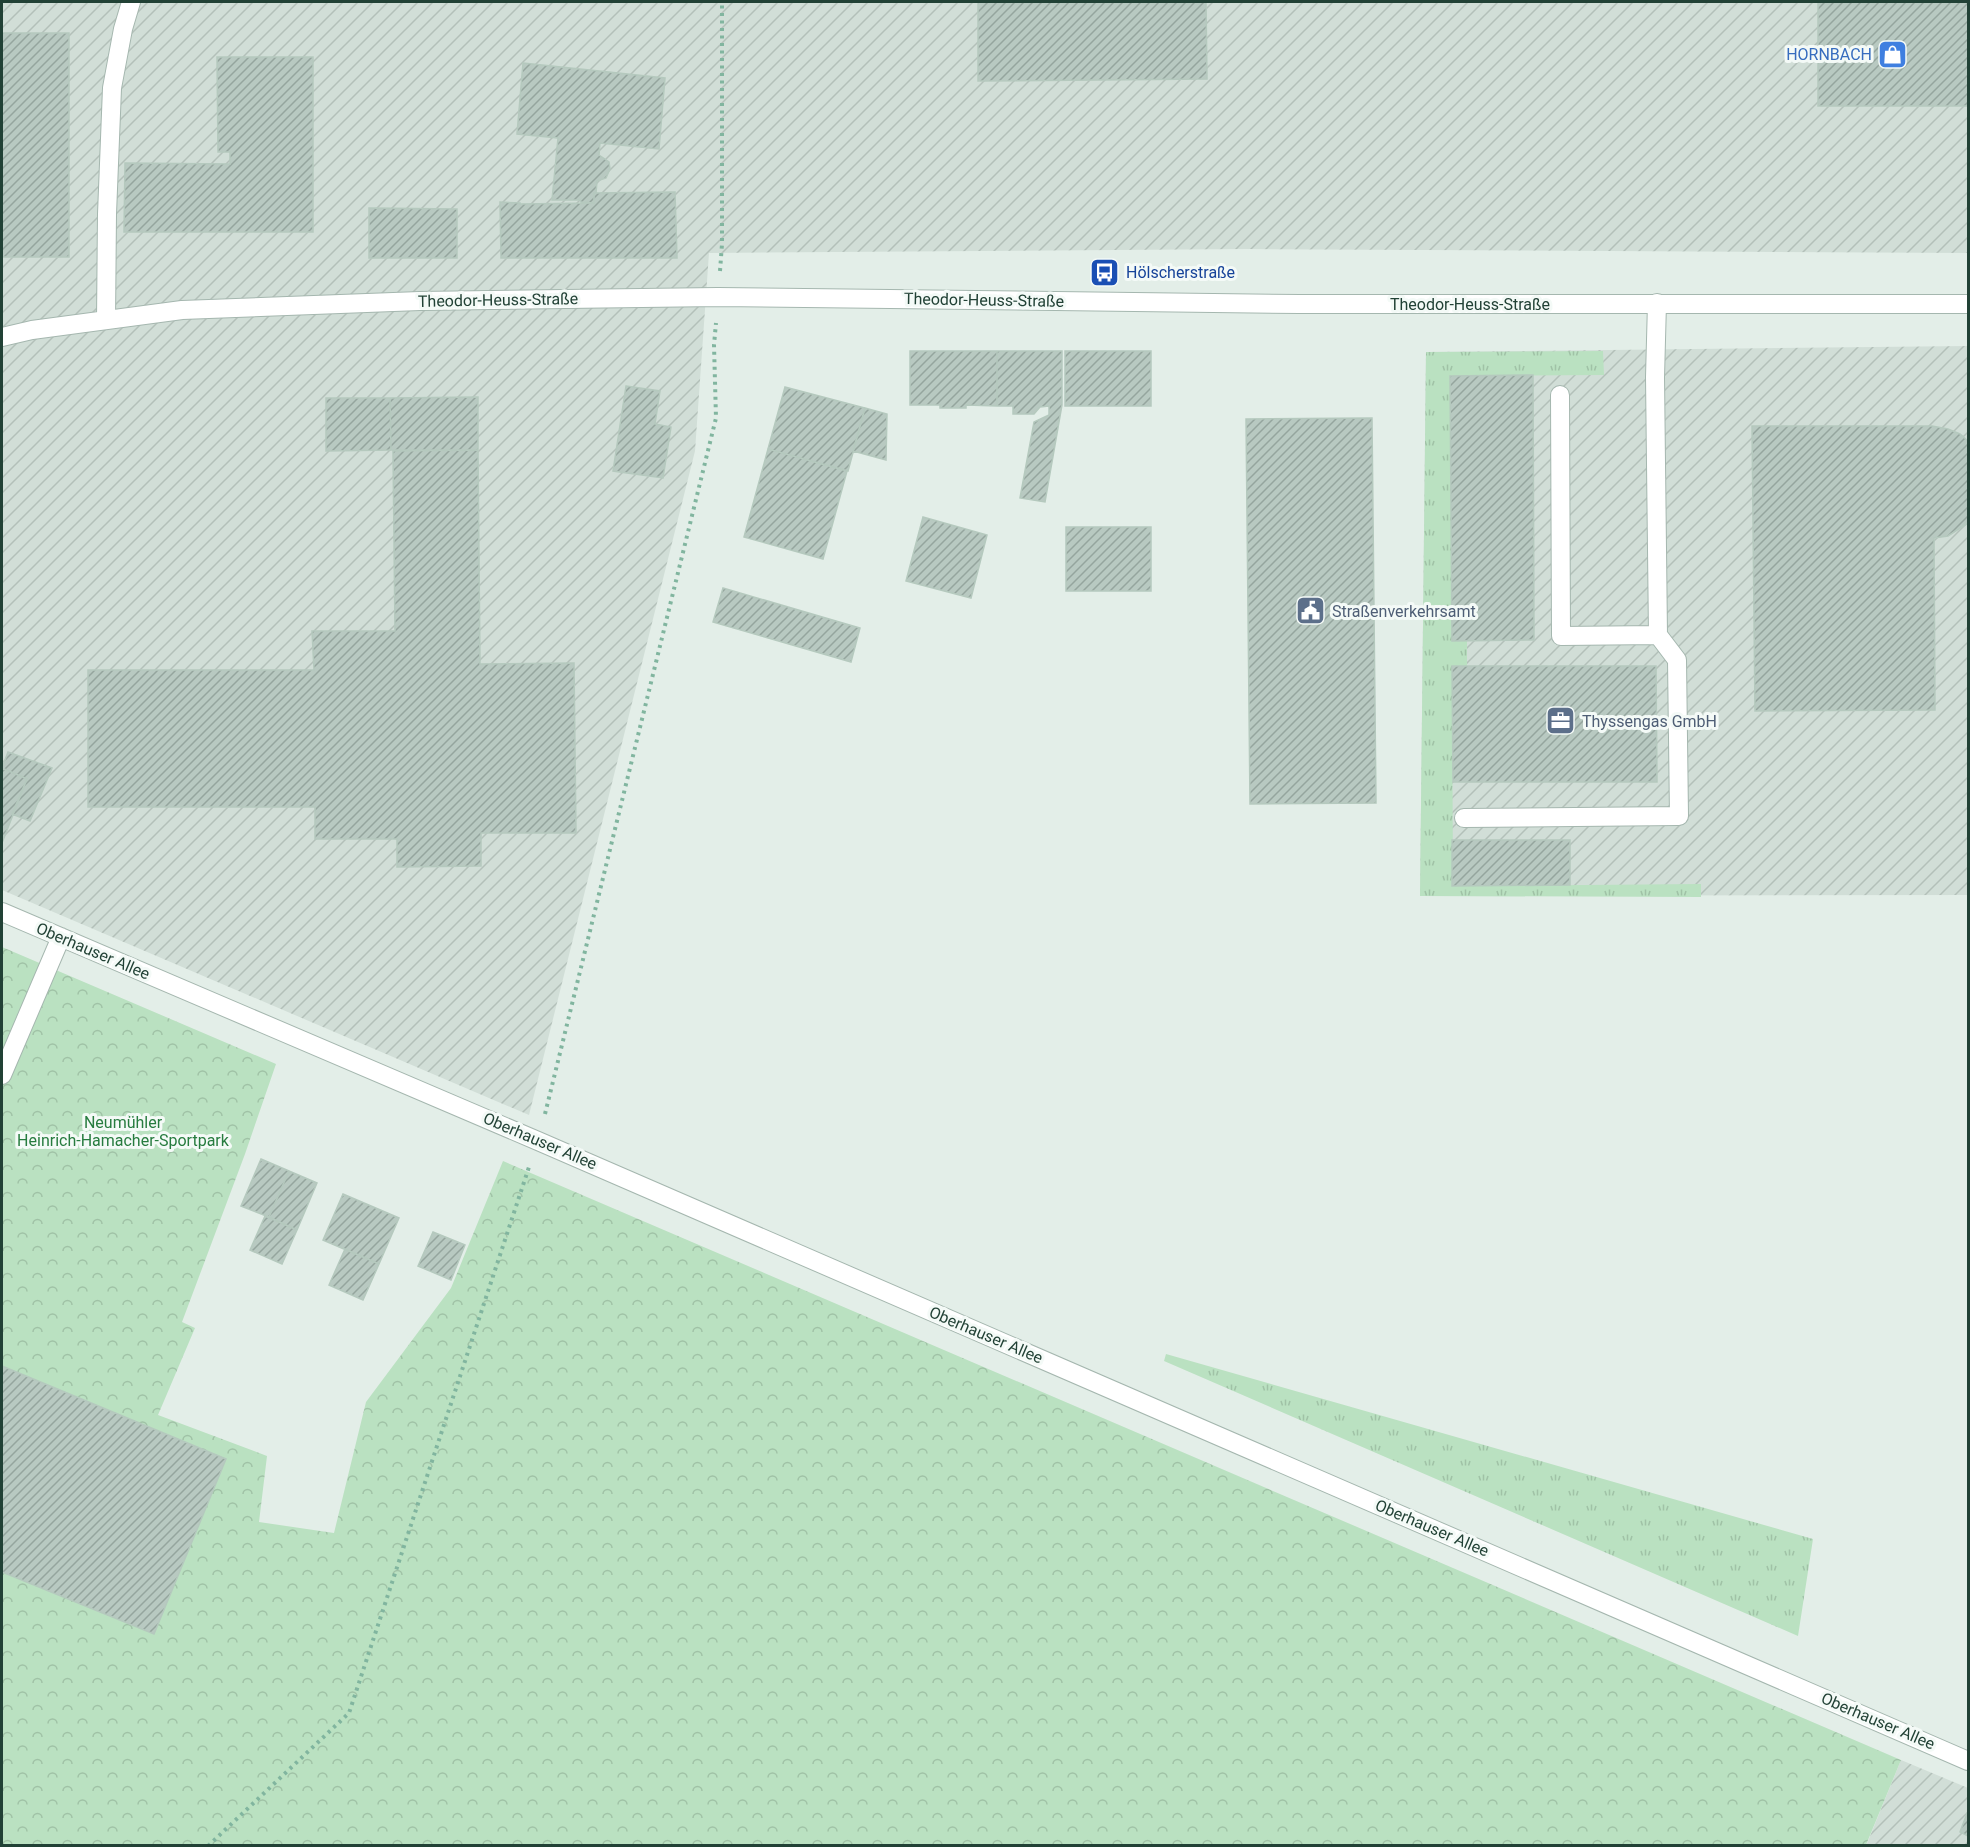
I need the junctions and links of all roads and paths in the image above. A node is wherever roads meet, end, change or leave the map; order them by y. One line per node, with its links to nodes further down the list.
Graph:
1 (132, 2): 6 (street)
2 (722, 2): 3 (path)
3 (718, 297): 4 (street, Theodor-Heuss-Straße); 6 (street, Theodor-Heuss-Straße); 14 (path)
4 (1657, 303): 5 (street, Theodor-Heuss-Straße); 9 (street)
5 (1968, 304)
6 (106, 320): 7 (street, Theodor-Heuss-Straße)
7 (2, 337)
8 (1560, 395): 9 (street)
9 (1658, 635): 10 (street)
10 (1464, 818)
11 (2, 912): 12 (street, Oberhauser Allee)
12 (61, 937): 13 (street); 14 (street, Oberhauser Allee)
13 (2, 1075)
14 (538, 1141): 15 (street, Oberhauser Allee); 16 (path)
15 (1968, 1761)
16 (208, 1845)

